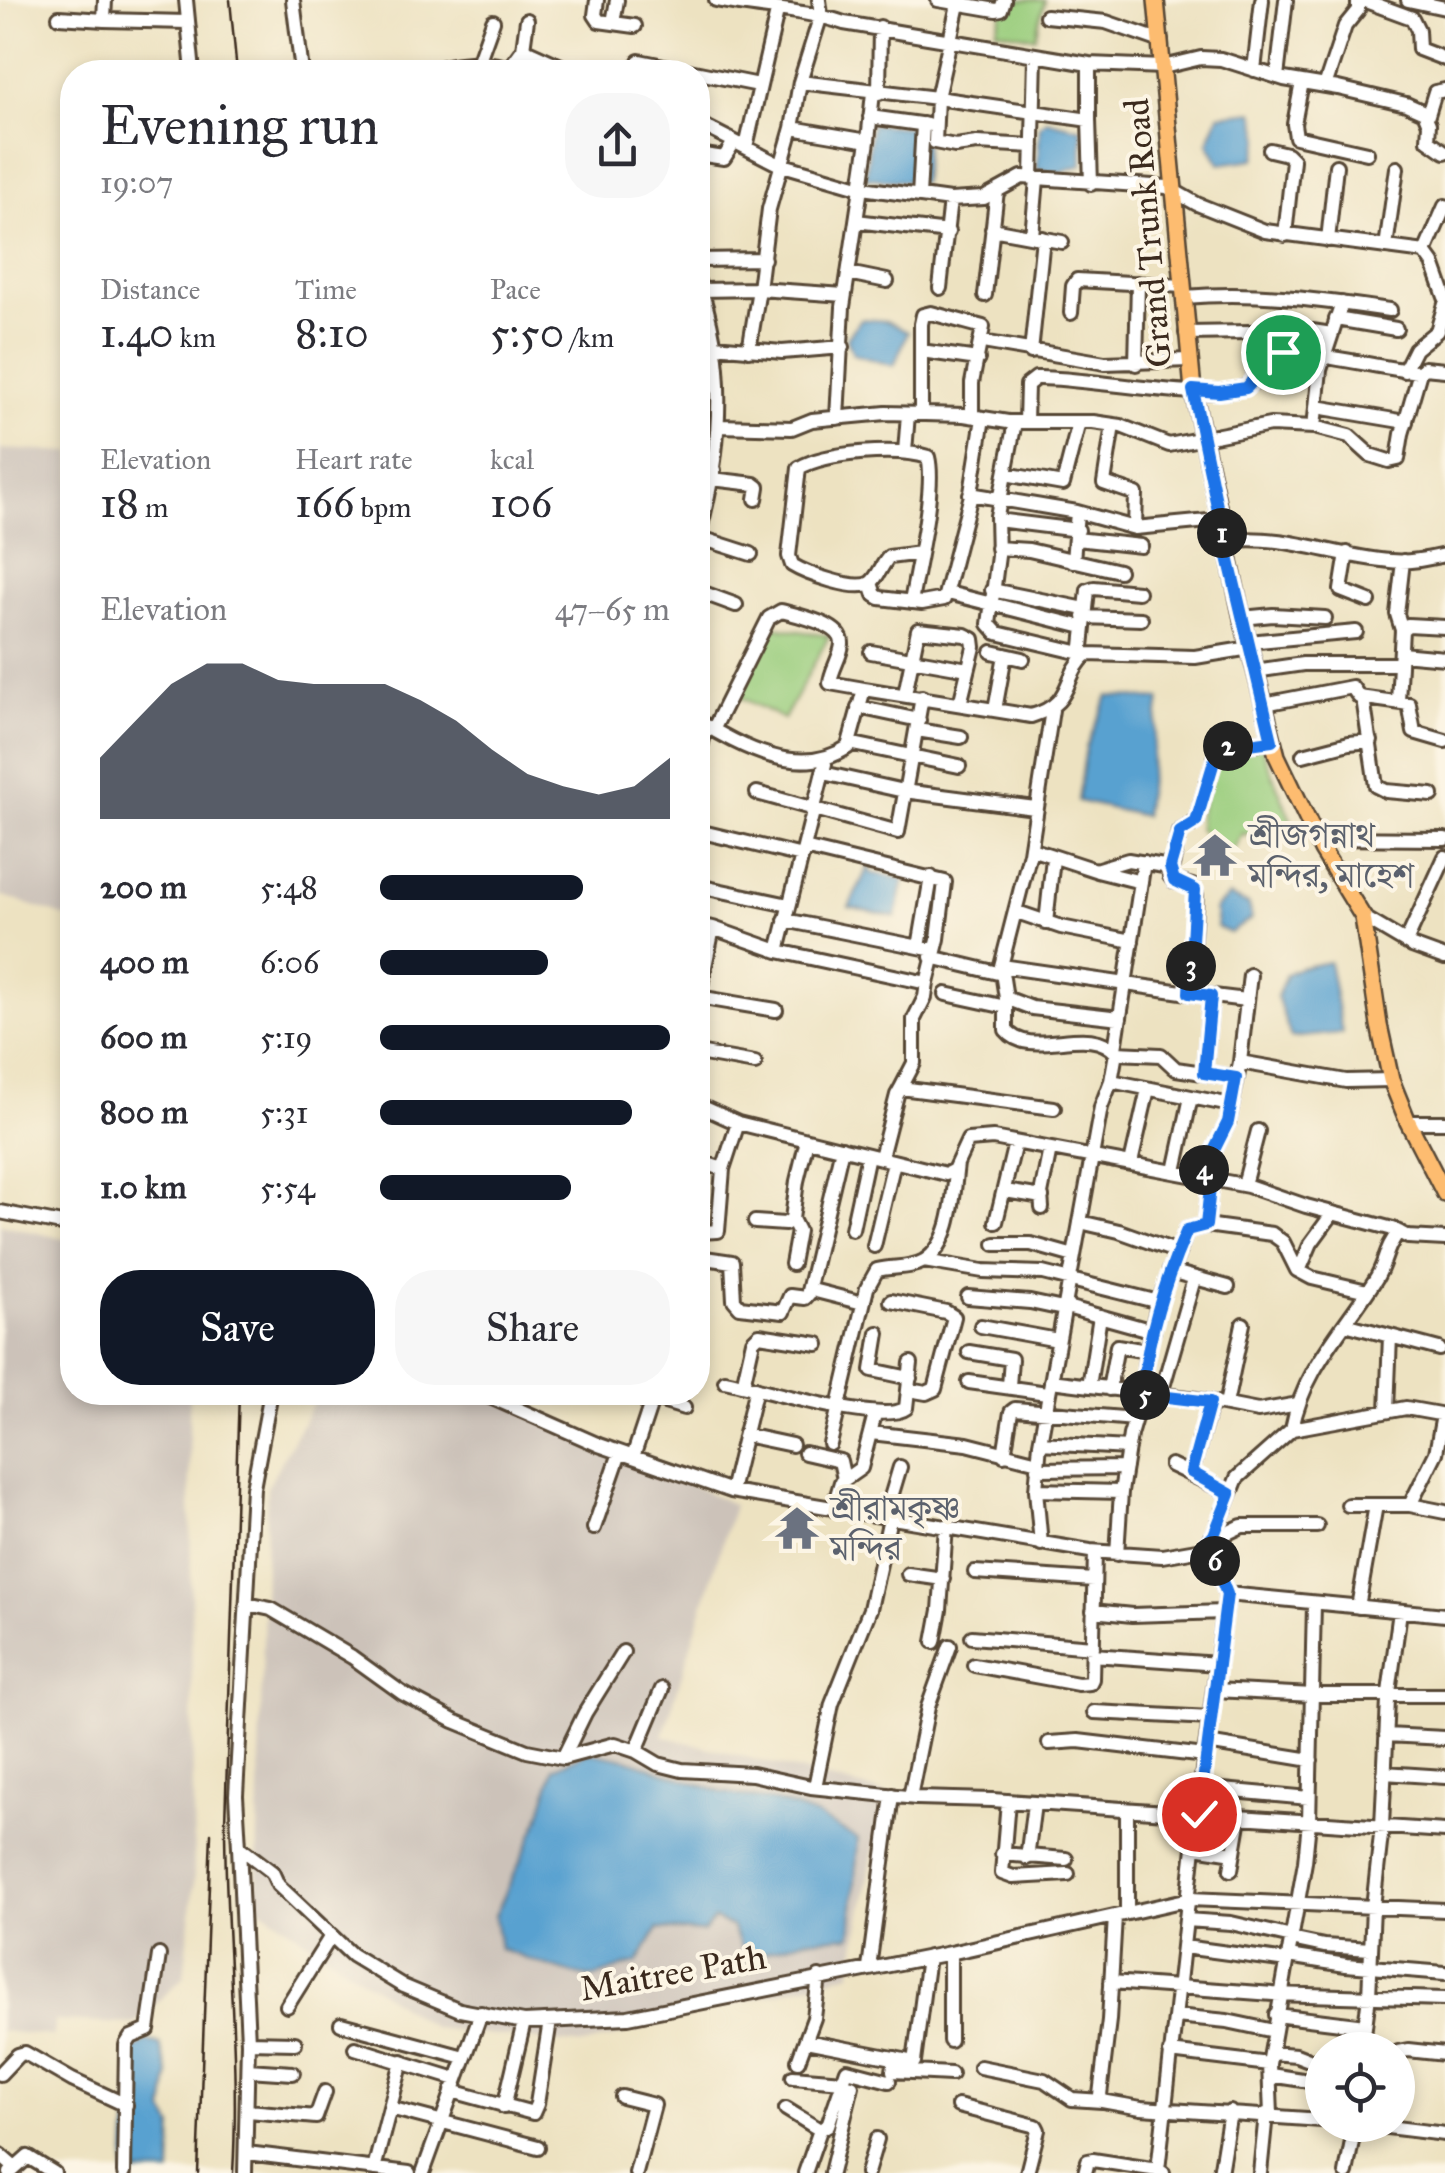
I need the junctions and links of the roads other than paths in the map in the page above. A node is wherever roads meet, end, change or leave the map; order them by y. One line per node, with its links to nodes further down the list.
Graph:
1 (105, 0): 22 (street)
2 (186, 0): 25 (street)
3 (293, 0): 35 (street)
4 (597, 0): 26 (street)
5 (617, 0): 26 (street)
6 (716, 0): 15 (street)
7 (819, 0): 19 (street)
8 (938, 0): 16 (street)
9 (1004, 0): 16 (street)
10 (1156, 0): 30 (main road, Grand Trunk Road)
11 (1262, 0): 41 (street)
12 (1286, 0): 43 (street)
13 (1360, 0): 33 (street); 47 (street)
14 (1408, 0): 17 (street)
15 (737, 2): 18 (street)
16 (958, 2): 29 (street)
17 (1445, 8)
18 (777, 12): 19 (street); 46 (street)
19 (821, 15): 28 (street); 44 (street)
20 (1046, 16): 30 (street)
21 (59, 18): 22 (street)
22 (104, 20): 25 (street)
23 (493, 20): 36 (street)
24 (527, 20): 31 (street)
25 (187, 22): 34 (street)
26 (613, 23): 27 (street)
27 (635, 26)
28 (880, 27): 29 (street); 49 (street)
29 (950, 42): 32 (street); 50 (street)
30 (1161, 42): 40 (main road, Grand Trunk Road)
31 (523, 49): 37 (street); 38 (street)
32 (1035, 56): 39 (street); 51 (street)
33 (1445, 59)
34 (192, 60)
35 (300, 60)
36 (479, 60)
37 (518, 60)
38 (547, 60)
39 (1089, 64): 40 (street); 54 (street)
40 (1164, 68): 41 (street); 72 (main road, Grand Trunk Road)
41 (1254, 70): 43 (street)
42 (710, 75): 46 (street)
43 (1278, 77): 45 (street)
44 (800, 82): 49 (street); 56 (street)
45 (1302, 82): 47 (street); 63 (street)
46 (759, 85): 59 (street)
47 (1325, 86): 53 (street)
48 (1445, 90): 53 (street)
49 (876, 92): 50 (street); 52 (street)
50 (937, 98): 51 (street); 55 (street)
51 (1034, 110): 54 (street); 60 (street)
52 (870, 117): 55 (street); 58 (street)
53 (1427, 118): 62 (street)
54 (1090, 120): 69 (street)
55 (928, 125): 60 (street); 73 (street)
56 (792, 128): 58 (street); 65 (street)
57 (710, 129): 59 (street)
58 (868, 141): 70 (street)
59 (740, 145): 64 (street); 65 (street)
60 (1033, 146): 68 (street)
61 (1270, 150): 79 (street)
62 (1445, 152)
63 (1367, 153)
64 (710, 156)
65 (781, 165): 70 (street); 86 (street)
66 (1336, 166): 81 (street)
67 (1397, 168): 83 (street)
68 (1035, 178): 69 (street); 71 (street); 80 (street)
69 (1091, 184): 72 (street)
70 (862, 188): 73 (street); 76 (street)
71 (997, 191): 74 (street); 77 (street)
72 (1176, 192): 79 (street); 94 (main road, Grand Trunk Road)
73 (919, 196): 74 (street)
74 (950, 200): 78 (street)
75 (1445, 206): 85 (street)
76 (856, 221): 78 (street); 88 (street)
77 (992, 229): 80 (street); 96 (street)
78 (948, 232): 92 (street)
79 (1285, 235): 81 (street)
80 (1038, 237): 82 (street); 112 (street)
81 (1328, 240): 83 (street)
82 (1062, 242)
83 (1386, 247): 85 (street)
84 (1445, 254): 85 (street)
85 (1427, 255): 97 (street)
86 (764, 259): 87 (street); 93 (street)
87 (710, 260)
88 (848, 272): 89 (street); 95 (street)
89 (887, 281)
90 (1138, 283): 94 (street); 100 (street); 116 (street)
91 (710, 287): 93 (street)
92 (940, 288)
93 (759, 289): 95 (street); 108 (street)
94 (1183, 292): 98 (street); 103 (main road, Grand Trunk Road)
95 (844, 295): 107 (street)
96 (985, 295)
97 (1445, 301): 118 (street)
98 (1342, 303): 99 (street); 101 (street)
99 (1390, 310)
100 (1071, 313)
101 (1336, 320): 102 (street); 105 (street)
102 (1396, 328)
103 (1186, 332): 105 (street); 115 (main road, Grand Trunk Road)
104 (710, 334): 109 (street)
105 (1332, 334): 113 (street)
106 (982, 342): 110 (street); 112 (street); 114 (street)
107 (843, 347): 108 (street); 124 (street)
108 (749, 350): 109 (street)
109 (714, 351): 111 (street); 129 (street)
110 (921, 351): 114 (street); 122 (street)
111 (710, 352)
112 (1031, 352): 116 (street)
113 (1325, 356): 118 (street); 120 (street); 121 (street)
114 (978, 359): 123 (street)
115 (1189, 360): 116 (street); 120 (main road, Grand Trunk Road)
116 (1136, 364)
117 (1445, 370): 119 (street)
118 (1404, 371): 119 (street)
119 (1420, 372): 127 (street)
120 (1193, 390): 125 (street); 131 (main road, Grand Trunk Road)
121 (1317, 407): 127 (street); 130 (street)
122 (914, 414): 123 (street); 124 (street); 132 (street)
123 (977, 417): 125 (street); 137 (street)
124 (836, 418): 129 (street)
125 (1020, 422): 126 (street); 135 (street)
126 (1078, 422): 128 (street); 135 (street)
127 (1406, 422): 130 (street)
128 (1113, 425): 131 (street); 143 (street)
129 (718, 426): 134 (street)
130 (1314, 427): 131 (street)
131 (1201, 437): 142 (main road, Grand Trunk Road)
132 (904, 452): 150 (street); 156 (street)
133 (710, 473): 134 (street)
134 (713, 474): 136 (street); 138 (street)
135 (1005, 474): 139 (street)
136 (710, 487)
137 (970, 494): 139 (street); 159 (street)
138 (756, 500)
139 (1000, 500): 140 (street); 141 (street)
140 (1078, 512): 143 (street); 144 (street)
141 (997, 520): 144 (street); 148 (street)
142 (1219, 520): 143 (street); 145 (main road, Grand Trunk Road)
143 (1134, 528)
144 (1077, 535): 147 (street); 154 (street)
145 (1224, 540): 149 (street); 166 (main road, Grand Trunk Road)
146 (710, 541): 151 (street)
147 (1141, 546)
148 (997, 548): 154 (street); 157 (street)
149 (1347, 552): 153 (street); 161 (street)
150 (920, 553): 156 (street); 162 (street)
151 (752, 554)
152 (1445, 555): 153 (street)
153 (1404, 561): 170 (street)
154 (1072, 562): 155 (street)
155 (1119, 570)
156 (871, 583): 162 (street)
157 (992, 590): 164 (street); 165 (street)
158 (1138, 592): 165 (street)
159 (948, 593): 162 (street); 164 (street)
160 (710, 595): 163 (street)
161 (1370, 601)
162 (911, 602)
163 (736, 605)
164 (990, 605): 165 (street); 174 (street)
165 (1084, 618): 168 (street); 174 (street)
166 (1242, 618): 167 (street); 172 (main road, Grand Trunk Road)
167 (1324, 618)
168 (1142, 620)
169 (1445, 626): 170 (street)
170 (1402, 630): 178 (street)
171 (1356, 632): 172 (street)
172 (1249, 645): 174 (street); 180 (main road, Grand Trunk Road)
173 (872, 652): 175 (street)
174 (1081, 656): 190 (street)
175 (912, 658): 179 (street); 179 (street); 182 (street)
176 (1445, 658): 178 (street)
177 (1023, 659): 189 (street)
178 (1400, 659): 180 (street); 185 (street)
179 (968, 669): 186 (street)
180 (1256, 671): 187 (main road, Grand Trunk Road)
181 (864, 690): 182 (street); 188 (street); 191 (street)
182 (905, 694): 183 (street)
183 (922, 697): 186 (street); 192 (street)
184 (1363, 698): 185 (street); 187 (street); 196 (street)
185 (1398, 701): 197 (street)
186 (960, 704): 189 (street)
187 (1264, 704): 195 (main road, Grand Trunk Road)
188 (858, 706): 192 (street); 198 (street)
189 (995, 710): 190 (street)
190 (1052, 710): 208 (street)
191 (710, 718)
192 (918, 725): 194 (street); 201 (street)
193 (710, 729): 200 (street)
194 (961, 737)
195 (1272, 741): 210 (main road, Grand Trunk Road); 217 (street)
196 (1371, 741): 199 (street); 206 (street)
197 (1445, 741)
198 (849, 743): 200 (street); 201 (street)
199 (1303, 755)
200 (826, 756): 203 (street)
201 (912, 757): 202 (street); 204 (street)
202 (959, 766)
203 (823, 773): 204 (street); 207 (street)
204 (904, 791): 207 (street); 208 (street)
205 (757, 793): 207 (street)
206 (1432, 795)
207 (813, 807): 213 (street)
208 (1036, 808): 212 (street)
209 (710, 833): 213 (street)
210 (1316, 838): 211 (street); 224 (main road, Grand Trunk Road)
211 (1445, 839)
212 (1030, 849): 214 (street); 223 (street)
213 (802, 852): 219 (street); 222 (street)
214 (1053, 858): 218 (street); 225 (street)
215 (1144, 862): 217 (street); 218 (street); 220 (street)
216 (1444, 866): 230 (street)
217 (1170, 867): 239 (street)
218 (1095, 870): 220 (street)
219 (932, 877): 231 (street); 233 (street)
220 (1141, 882): 229 (street)
221 (710, 890): 222 (street)
222 (787, 912): 231 (street); 232 (street)
223 (1017, 912): 225 (street); 235 (street)
224 (1363, 917): 230 (street); 253 (main road, Grand Trunk Road)
225 (1046, 923): 229 (street)
226 (710, 927): 227 (street)
227 (713, 928): 228 (street); 232 (street)
228 (710, 937)
229 (1132, 941): 238 (street)
230 (1406, 942): 234 (street)
231 (919, 947): 233 (street)
232 (778, 951): 237 (street)
233 (932, 954): 235 (street); 237 (street)
234 (1445, 958)
235 (1002, 970): 238 (street); 244 (street)
236 (1250, 975): 243 (street)
237 (927, 983): 255 (street)
238 (1126, 986): 239 (street); 246 (street)
239 (1189, 993): 241 (street)
240 (946, 994): 244 (street)
241 (1211, 996): 243 (street); 251 (street)
242 (710, 1000): 245 (street)
243 (1246, 1000): 249 (street)
244 (1006, 1003): 246 (street); 247 (street)
245 (776, 1010)
246 (1120, 1018): 247 (street)
247 (1115, 1051): 251 (street); 254 (street)
248 (710, 1055): 250 (street)
249 (1240, 1062): 252 (street); 253 (street)
250 (755, 1063)
251 (1204, 1073): 252 (street)
252 (1236, 1078): 258 (street)
253 (1391, 1080): 261 (main road, Grand Trunk Road)
254 (1111, 1081): 256 (street); 269 (street)
255 (902, 1088): 259 (street); 270 (street)
256 (1148, 1089): 257 (street); 271 (street)
257 (1192, 1097): 258 (street); 275 (street)
258 (1231, 1105): 276 (street)
259 (1054, 1108)
260 (710, 1110): 263 (street)
261 (1408, 1122): 262 (street); 278 (main road, Grand Trunk Road)
262 (1445, 1122)
263 (738, 1123): 265 (street); 274 (street)
264 (1258, 1131): 277 (street)
265 (807, 1140): 267 (street); 282 (street)
266 (1016, 1143): 268 (street); 272 (street); 279 (street)
267 (842, 1148): 270 (street); 304 (street)
268 (1050, 1149): 269 (street); 279 (street)
269 (1094, 1155): 271 (street); 285 (street)
270 (881, 1158): 272 (street); 288 (street); 293 (street)
271 (1131, 1163): 275 (street)
272 (957, 1164): 297 (street)
273 (710, 1165): 274 (street)
274 (723, 1170): 289 (street)
275 (1176, 1171): 276 (street)
276 (1206, 1177): 277 (street); 287 (street)
277 (1244, 1185): 281 (street)
278 (1443, 1185)
279 (1004, 1191): 284 (street)
280 (0, 1212): 286 (street)
281 (1333, 1213): 290 (street); 300 (street)
282 (792, 1219): 283 (street); 298 (street)
283 (755, 1222)
284 (996, 1222)
285 (1080, 1222): 294 (street); 295 (street)
286 (60, 1224)
287 (1206, 1225): 294 (street); 300 (street)
288 (852, 1229)
289 (710, 1231)
290 (1398, 1232): 291 (street); 305 (street)
291 (1445, 1238)
292 (995, 1244): 295 (street)
293 (874, 1246)
294 (1178, 1252): 299 (street)
295 (1074, 1256): 302 (street)
296 (710, 1259): 304 (street)
297 (924, 1261): 302 (street); 309 (street)
298 (792, 1264)
299 (1170, 1271): 301 (street); 308 (street)
300 (1299, 1272): 305 (street)
301 (1194, 1279): 303 (street); 333 (street)
302 (1069, 1280): 308 (street); 310 (street)
303 (1228, 1287)
304 (808, 1291): 309 (street)
305 (1367, 1291): 313 (street)
306 (968, 1297): 310 (street)
307 (891, 1300): 326 (street)
308 (1160, 1302): 315 (street)
309 (862, 1303): 341 (street)
310 (1063, 1308): 311 (street); 318 (street)
311 (1100, 1316): 315 (street); 329 (street)
312 (1244, 1324): 335 (street)
313 (1345, 1324): 317 (street); 336 (street)
314 (981, 1326): 318 (street)
315 (1153, 1331): 321 (street)
316 (878, 1333): 326 (street)
317 (1390, 1336): 320 (street); 344 (street)
318 (1058, 1340): 330 (street)
319 (818, 1344): 327 (street)
320 (1439, 1349)
321 (1147, 1351): 331 (street); 332 (street)
322 (968, 1352): 328 (street)
323 (911, 1363): 326 (street)
324 (725, 1381): 327 (street)
325 (969, 1382): 328 (street)
326 (909, 1384): 345 (street)
327 (749, 1386): 341 (street); 350 (street)
328 (1008, 1386): 330 (street)
329 (1089, 1386): 330 (street); 331 (street)
330 (1049, 1387): 343 (street)
331 (1109, 1389): 332 (street)
332 (1142, 1394): 333 (street); 347 (street)
333 (1160, 1396): 334 (street)
334 (1210, 1402): 335 (street); 362 (street)
335 (1226, 1404): 336 (street)
336 (1298, 1404): 348 (street)
337 (269, 1405): 386 (street)
338 (518, 1405): 357 (street)
339 (641, 1405): 357 (street)
340 (674, 1405): 342 (street)
341 (838, 1407): 345 (street); 352 (street)
342 (684, 1408)
343 (1044, 1410): 347 (street); 351 (street); 356 (street)
344 (1387, 1411): 346 (street); 348 (street)
345 (875, 1414): 349 (street)
346 (1444, 1415): 370 (street)
347 (1134, 1419): 354 (street)
348 (1292, 1429): 367 (street)
349 (871, 1433): 356 (street); 363 (street)
350 (745, 1435): 353 (street); 365 (street)
351 (1040, 1442): 354 (street); 359 (street)
352 (830, 1444)
353 (792, 1445)
354 (1128, 1448): 361 (street)
355 (805, 1453): 363 (street)
356 (1004, 1454): 359 (street)
357 (627, 1455): 365 (street); 376 (street)
358 (1171, 1465): 362 (street)
359 (1037, 1466): 361 (street); 364 (street)
360 (900, 1467): 373 (street)
361 (1125, 1468): 366 (street)
362 (1191, 1472): 367 (street)
363 (844, 1479): 371 (street)
364 (1036, 1490): 366 (street); 378 (street)
365 (731, 1492): 371 (street)
366 (1121, 1492): 380 (street)
367 (1230, 1494): 377 (street)
368 (1348, 1505): 369 (street)
369 (1376, 1505): 370 (street); 388 (street)
370 (1410, 1505): 372 (street)
371 (833, 1509): 373 (street)
372 (1445, 1512)
373 (887, 1518): 374 (street); 416 (street)
374 (946, 1526): 378 (street); 383 (street)
375 (1317, 1526): 377 (street)
376 (594, 1528)
377 (1210, 1539): 380 (street); 385 (street)
378 (1041, 1544): 379 (street)
379 (1095, 1552): 380 (street); 384 (street)
380 (1117, 1554)
381 (976, 1572): 384 (street)
382 (908, 1574): 383 (street)
383 (943, 1579): 394 (street)
384 (1094, 1580): 390 (street)
385 (1227, 1594): 387 (street); 391 (street)
386 (247, 1604): 412 (street); 429 (street)
387 (1314, 1604): 388 (street); 403 (street)
388 (1358, 1607): 389 (street)
389 (1400, 1610): 392 (street); 402 (street)
390 (1093, 1611): 391 (street); 396 (street)
391 (1224, 1612): 398 (street)
392 (1445, 1614)
393 (972, 1637): 396 (street)
394 (934, 1642)
395 (950, 1646): 419 (street)
396 (1093, 1651): 398 (street); 399 (street)
397 (622, 1652): 412 (street)
398 (1218, 1664): 401 (street)
399 (974, 1665)
400 (662, 1690): 411 (street)
401 (1214, 1690): 403 (street); 406 (street)
402 (1389, 1694): 403 (street); 404 (street); 407 (street)
403 (1313, 1695): 413 (street)
404 (1445, 1695)
405 (1094, 1712): 406 (street)
406 (1211, 1718): 410 (street)
407 (1386, 1735): 408 (street); 414 (street)
408 (1445, 1738)
409 (1050, 1742): 410 (street)
410 (1206, 1750): 413 (street); 417 (street)
411 (636, 1751): 412 (street); 416 (street)
412 (563, 1758)
413 (1311, 1760): 420 (street)
414 (1384, 1773): 415 (street); 427 (street)
415 (1445, 1778)
416 (816, 1787): 418 (street)
417 (1201, 1788): 420 (street); 424 (street)
418 (892, 1795): 419 (street); 449 (street)
419 (910, 1797): 421 (street)
420 (1310, 1798): 426 (street)
421 (1008, 1801): 422 (street); 432 (street)
422 (1034, 1804): 423 (street); 433 (street)
423 (1126, 1812): 424 (street); 439 (street)
424 (1199, 1814): 425 (street); 430 (street)
425 (1240, 1817): 426 (street); 431 (street)
426 (1309, 1822): 427 (street); 436 (street)
427 (1382, 1826): 428 (street); 437 (street)
428 (1445, 1831)
429 (239, 1847): 441 (street, Maitree Path); 469 (street)
430 (1196, 1847): 431 (street); 435 (street)
431 (1234, 1853): 434 (street)
432 (1002, 1854): 433 (street); 433 (street)
433 (1027, 1858)
434 (1231, 1870)
435 (1190, 1900): 436 (street, Maitree Path); 439 (street, Maitree Path); 440 (street)
436 (1296, 1904): 437 (street, Maitree Path); 442 (street)
437 (1373, 1907): 438 (street, Maitree Path); 444 (street)
438 (1445, 1910)
439 (1122, 1914): 445 (street, Maitree Path); 453 (street)
440 (1186, 1920): 442 (street); 443 (street)
441 (332, 1936): 458 (street); 459 (street, Maitree Path)
442 (1292, 1938): 444 (street); 448 (street)
443 (1184, 1946): 448 (street); 454 (street)
444 (1372, 1948): 450 (street)
445 (950, 1953): 447 (street, Maitree Path); 470 (street)
446 (159, 1955): 496 (street)
447 (928, 1957): 449 (street, Maitree Path); 478 (street)
448 (1287, 1959): 450 (street); 455 (street)
449 (869, 1968): 452 (street, Maitree Path)
450 (1371, 1968): 451 (street); 456 (street)
451 (1445, 1973)
452 (820, 1978): 462 (street, Maitree Path); 468 (street)
453 (1111, 1982): 454 (street); 495 (street)
454 (1180, 1988): 455 (street); 461 (street)
455 (1280, 1994): 456 (street); 460 (street)
456 (1369, 1996): 457 (street); 465 (street)
457 (1445, 1999)
458 (286, 2006)
459 (481, 2013): 463 (street, Maitree Path); 477 (street)
460 (1276, 2015): 465 (street); 466 (street)
461 (1176, 2016): 466 (street); 475 (street)
462 (550, 2021): 463 (street, Maitree Path); 498 (street)
463 (524, 2022): 498 (street)
464 (341, 2024): 477 (street)
465 (1365, 2026): 467 (street)
466 (1274, 2031): 482 (street)
467 (1365, 2032)
468 (806, 2041): 473 (street); 480 (street)
469 (248, 2042): 471 (street); 484 (street)
470 (950, 2042)
471 (295, 2043)
472 (355, 2048): 481 (street)
473 (854, 2050): 478 (street); 490 (street)
474 (1415, 2051): 476 (street)
475 (1170, 2052): 482 (street); 500 (street)
476 (1445, 2054)
477 (464, 2057): 492 (street)
478 (896, 2058): 487 (street)
479 (1305, 2059): 482 (street)
480 (798, 2060)
481 (402, 2061): 492 (street); 499 (street)
482 (1270, 2064): 489 (street); 504 (street)
483 (980, 2067): 495 (street)
484 (248, 2070): 485 (street); 502 (street)
485 (293, 2073)
486 (0, 2074): 496 (street)
487 (951, 2074)
488 (793, 2077): 490 (street)
489 (1305, 2077)
490 (844, 2078): 491 (street); 507 (street); 525 (street)
491 (889, 2080)
492 (454, 2085): 498 (street); 506 (street)
493 (325, 2092): 502 (street)
494 (622, 2097): 523 (street)
495 (1102, 2100): 500 (street)
496 (126, 2105): 519 (street)
497 (958, 2106): 527 (street)
498 (504, 2107)
499 (390, 2108): 506 (street); 515 (street)
500 (1164, 2108): 503 (street); 518 (street)
501 (786, 2109): 507 (street)
502 (248, 2111): 513 (street)
503 (1230, 2112): 504 (street); 529 (street)
504 (1268, 2115): 505 (street); 530 (street)
505 (1305, 2118)
506 (440, 2122): 512 (street); 522 (street)
507 (820, 2130): 524 (street)
508 (1415, 2130): 509 (street)
509 (1445, 2134)
510 (878, 2140): 526 (street)
511 (1352, 2142): 531 (street)
512 (538, 2147)
513 (247, 2153): 515 (street); 520 (street)
514 (0, 2155): 516 (street)
515 (374, 2169): 521 (street)
516 (12, 2170): 517 (street)
517 (51, 2172)
518 (1160, 2172): 528 (street)
519 (124, 2173)
520 (245, 2173)
521 (409, 2173)
522 (423, 2173)
523 (636, 2173)
524 (805, 2173)
525 (831, 2173)
526 (867, 2173)
527 (1027, 2173)
528 (1085, 2173)
529 (1220, 2173)
530 (1260, 2173)
531 (1346, 2173)

